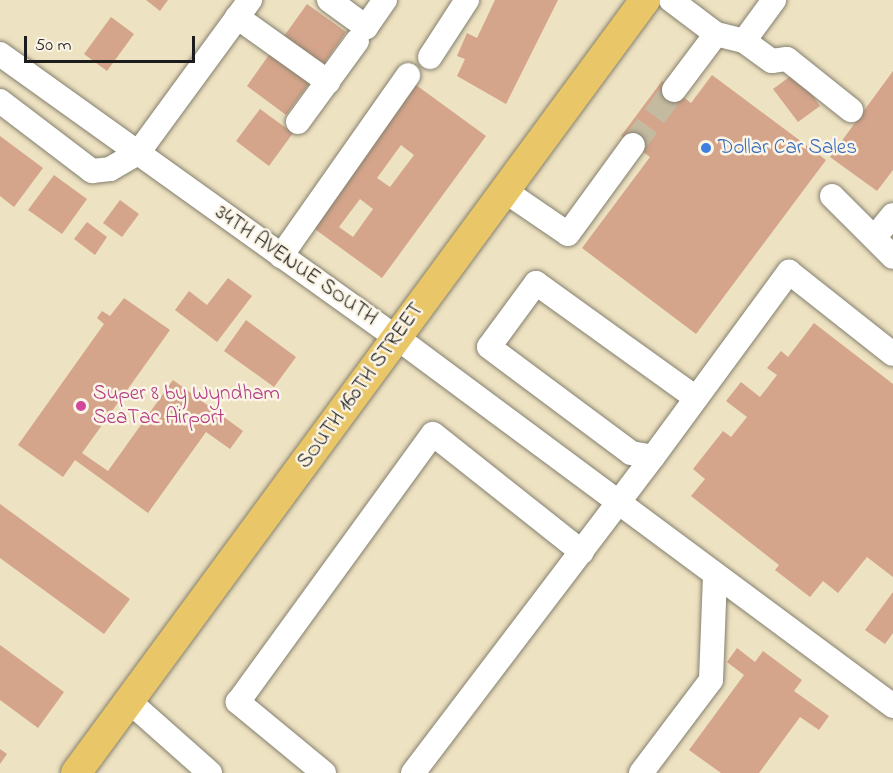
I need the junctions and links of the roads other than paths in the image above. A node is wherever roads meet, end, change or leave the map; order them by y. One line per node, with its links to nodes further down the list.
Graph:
1 (329, 0): 2 (street)
2 (385, 0)
3 (467, 0): 12 (street)
4 (645, 0): 21 (main road, SOUTH 160TH STREET)
5 (670, 0): 8 (street)
6 (774, 0): 10 (street)
7 (243, 9): 14 (street); 20 (street)
8 (716, 34): 10 (street); 15 (street)
9 (357, 41): 14 (street)
10 (744, 41): 17 (street)
11 (0, 54): 20 (street, 34TH AVENUE SOUTH)
12 (430, 57)
13 (408, 75): 25 (street)
14 (328, 82): 18 (street)
15 (674, 90)
16 (0, 101): 20 (street)
17 (851, 110)
18 (298, 122)
19 (633, 145): 21 (street)
20 (138, 153): 25 (street, 34TH AVENUE SOUTH)
21 (505, 191): 27 (main road, SOUTH 160TH STREET)
22 (832, 196): 24 (street)
23 (893, 215): 24 (street)
24 (875, 237): 26 (street)
25 (281, 256): 27 (street, 34TH AVENUE SOUTH)
26 (893, 257)
27 (396, 337): 31 (street, 34TH AVENUE SOUTH); 34 (main road, SOUTH 160TH STREET)
28 (893, 354): 29 (street)
29 (696, 398): 30 (street); 30 (street)
30 (653, 457): 31 (street)
31 (618, 505): 32 (street); 33 (street, 34TH AVENUE SOUTH)
32 (582, 552): 38 (street); 39 (street)
33 (715, 576): 35 (street, 34TH AVENUE SOUTH); 40 (street)
34 (130, 702): 36 (main road, SOUTH 160TH STREET); 37 (street)
35 (893, 706)
36 (76, 773)
37 (210, 773)
38 (324, 773)
39 (413, 773)
40 (641, 773)

